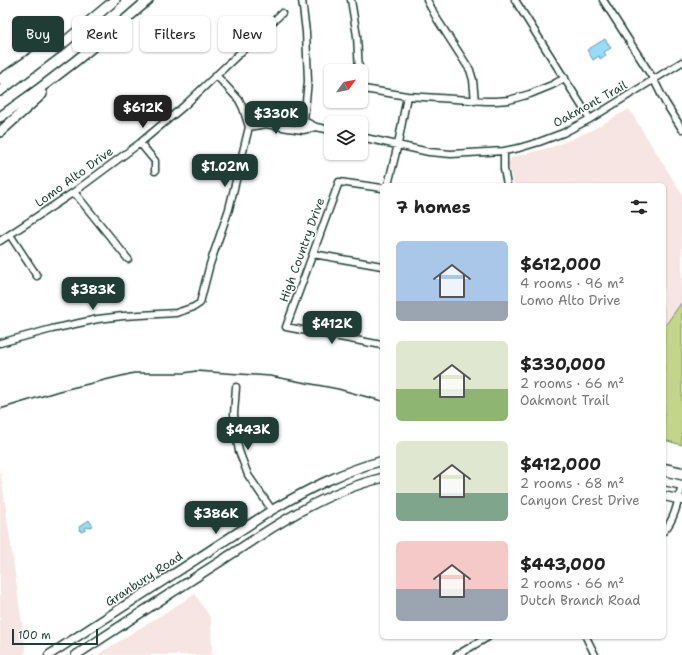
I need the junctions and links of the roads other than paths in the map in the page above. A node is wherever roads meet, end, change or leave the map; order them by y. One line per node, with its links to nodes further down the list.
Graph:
1 (148, 0): 9 (highway)
2 (302, 0): 23 (street)
3 (351, 0): 11 (street)
4 (427, 0): 19 (street)
5 (515, 0): 13 (street)
6 (603, 0): 15 (street)
7 (114, 1): 14 (highway); 16 (highway)
8 (282, 13): 12 (street, Lomo Alto Drive)
9 (86, 53): 20 (highway); 29 (highway)
10 (682, 62): 15 (street, Oakmont Trail)
11 (359, 64)
12 (216, 75): 21 (street); 31 (street, Lomo Alto Drive)
13 (565, 78): 19 (street); 22 (street)
14 (0, 80)
15 (654, 80): 22 (street, Oakmont Trail); 27 (street)
16 (0, 90)
17 (368, 90): 18 (street)
18 (407, 96): 19 (street); 32 (street)
19 (475, 101)
20 (0, 117)
21 (246, 117): 23 (street); 24 (street)
22 (590, 119): 33 (street, Oakmont Trail)
23 (304, 121): 25 (street); 28 (street)
24 (249, 127): 28 (street); 45 (street)
25 (316, 127): 26 (street); 28 (street)
26 (324, 129)
27 (682, 129)
28 (303, 130)
29 (0, 132)
30 (368, 138): 32 (street, Oakmont Trail)
31 (140, 143): 34 (street); 38 (street, Lomo Alto Drive)
32 (398, 144): 33 (street, Oakmont Trail); 35 (street)
33 (504, 151): 36 (street)
34 (155, 171)
35 (388, 183)
36 (507, 183)
37 (380, 188): 41 (street, High Country Drive)
38 (74, 192): 39 (street, Lomo Alto Drive); 42 (street)
39 (10, 235): 40 (street, Lomo Alto Drive); 44 (street)
40 (0, 241)
41 (313, 254): 43 (street); 46 (street, High Country Drive)
42 (128, 259)
43 (380, 266)
44 (37, 276)
45 (0, 343)
46 (380, 345)
47 (236, 387): 54 (street)
48 (380, 462): 54 (main road, Granbury Road)
49 (380, 479): 55 (main road)
50 (666, 481): 51 (main road)
51 (682, 485): 53 (street)
52 (666, 496): 53 (main road)
53 (680, 499): 56 (street)
54 (272, 510): 55 (main road); 57 (main road, Granbury Road)
55 (280, 523): 58 (main road)
56 (666, 529)
57 (143, 593): 58 (main road); 61 (main road, Granbury Road)
58 (152, 606): 62 (main road)
59 (485, 639): 63 (street)
60 (587, 639): 64 (street)
61 (49, 655)
62 (76, 655)
63 (457, 655)
64 (595, 655)

